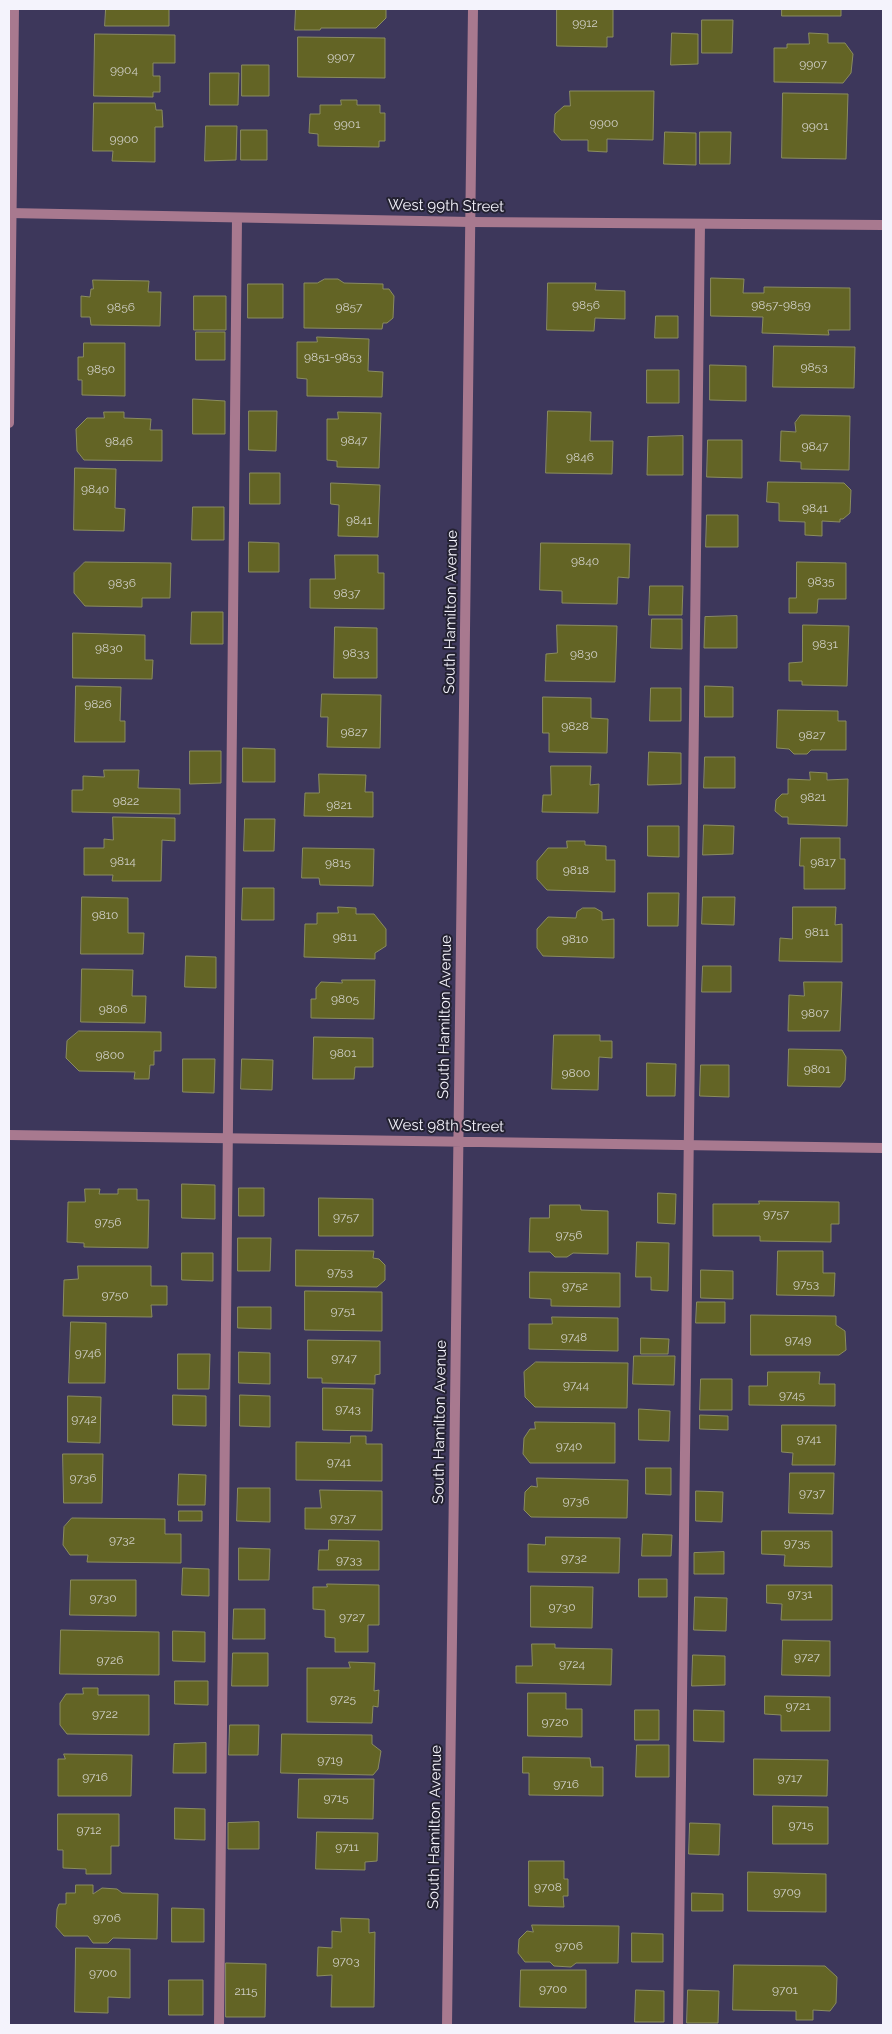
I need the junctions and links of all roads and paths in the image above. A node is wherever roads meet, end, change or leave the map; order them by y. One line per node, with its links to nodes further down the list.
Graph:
1 (14, 9): 3 (street)
2 (473, 9): 5 (street, South Hamilton Avenue)
3 (10, 213): 4 (street, West 99th Street); 8 (street)
4 (237, 218): 5 (street, West 99th Street); 10 (street)
5 (471, 222): 6 (street, West 99th Street); 11 (street, South Hamilton Avenue)
6 (700, 224): 7 (street, West 99th Street); 12 (street)
7 (883, 225)
8 (9, 424)
9 (9, 1135): 10 (street, West 98th Street)
10 (227, 1138): 11 (street, West 98th Street); 14 (street)
11 (459, 1141): 12 (street, West 98th Street); 15 (street, South Hamilton Avenue)
12 (688, 1144): 13 (street, West 98th Street); 16 (street)
13 (883, 1148)
14 (219, 2025)
15 (447, 2025)
16 (678, 2025)

